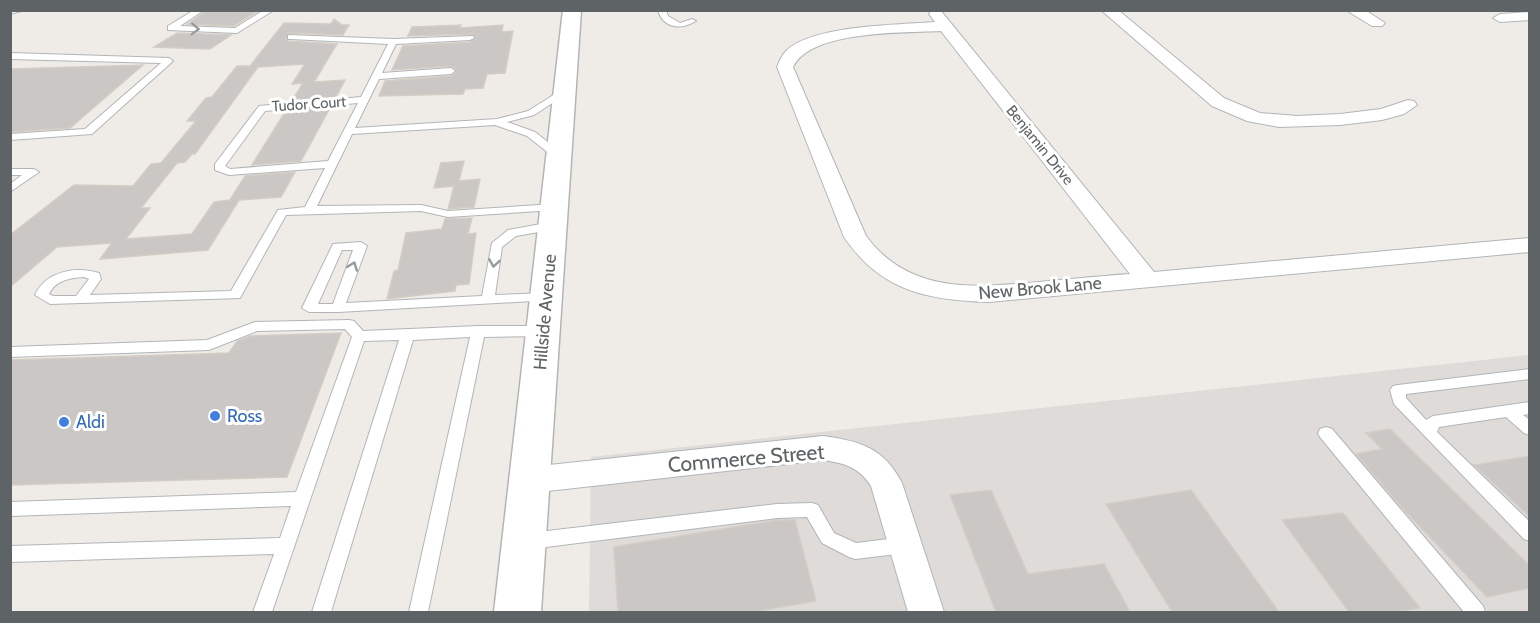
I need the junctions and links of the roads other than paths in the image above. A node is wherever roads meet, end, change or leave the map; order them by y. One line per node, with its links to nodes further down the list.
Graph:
1 (21, 10): 8 (lane)
2 (200, 10): 3 (lane, one-way to 3)
3 (270, 10)
4 (572, 10): 20 (street, Hillside Avenue)
5 (662, 10): 12 (lane)
6 (1108, 10): 22 (street)
7 (1353, 10): 13 (street)
8 (10, 12)
9 (1530, 16): 11 (street)
10 (940, 18): 33 (street, Benjamin Drive); 33 (street, New Brook Lane)
11 (1500, 18)
12 (692, 21)
13 (1377, 23)
14 (291, 37): 16 (lane)
15 (470, 38): 16 (lane)
16 (393, 42): 19 (lane, Tudor Court)
17 (10, 56): 25 (lane)
18 (451, 71): 19 (lane)
19 (377, 76): 21 (lane, Tudor Court)
20 (566, 91): 23 (lane, Tudor Court); 26 (street, Hillside Avenue)
21 (364, 100): 24 (lane, Tudor Court); 27 (lane, Tudor Court)
22 (1408, 105)
23 (497, 122): 24 (lane, Tudor Court); 26 (lane, Tudor Court)
24 (349, 131): 27 (lane, Tudor Court)
25 (10, 137)
26 (559, 156): 31 (street, Hillside Avenue)
27 (332, 164): 30 (lane, Tudor Court)
28 (10, 172): 29 (lane)
29 (10, 189)
30 (309, 210): 31 (lane); 35 (lane)
31 (553, 216): 34 (lane, one-way to 34); 37 (street, Hillside Avenue)
32 (1530, 245): 33 (street, New Brook Lane)
33 (1147, 279)
34 (488, 299): 36 (lane); 37 (lane)
35 (80, 300)
36 (338, 308): 36 (lane, one-way to 36)
37 (544, 314): 38 (lane); 48 (street, Hillside Avenue)
38 (478, 331): 40 (lane); 58 (lane)
39 (359, 336): 40 (lane); 41 (lane); 49 (lane)
40 (407, 336): 57 (lane)
41 (10, 351)
42 (1530, 374): 47 (lane)
43 (1530, 408): 44 (lane)
44 (1509, 411): 45 (lane); 47 (lane)
45 (1530, 429)
46 (1326, 433): 61 (lane)
47 (1429, 433): 51 (lane)
48 (530, 480): 52 (street, Hillside Avenue); 53 (street, Commerce Street)
49 (302, 499): 50 (lane); 54 (lane)
50 (10, 508)
51 (1530, 534)
52 (524, 542): 53 (lane); 59 (street, Hillside Avenue)
53 (905, 545): 60 (street, Commerce Street)
54 (286, 546): 55 (lane); 56 (lane)
55 (10, 554)
56 (263, 612)
57 (322, 612)
58 (419, 612)
59 (517, 612)
60 (926, 612)
61 (1476, 612)

